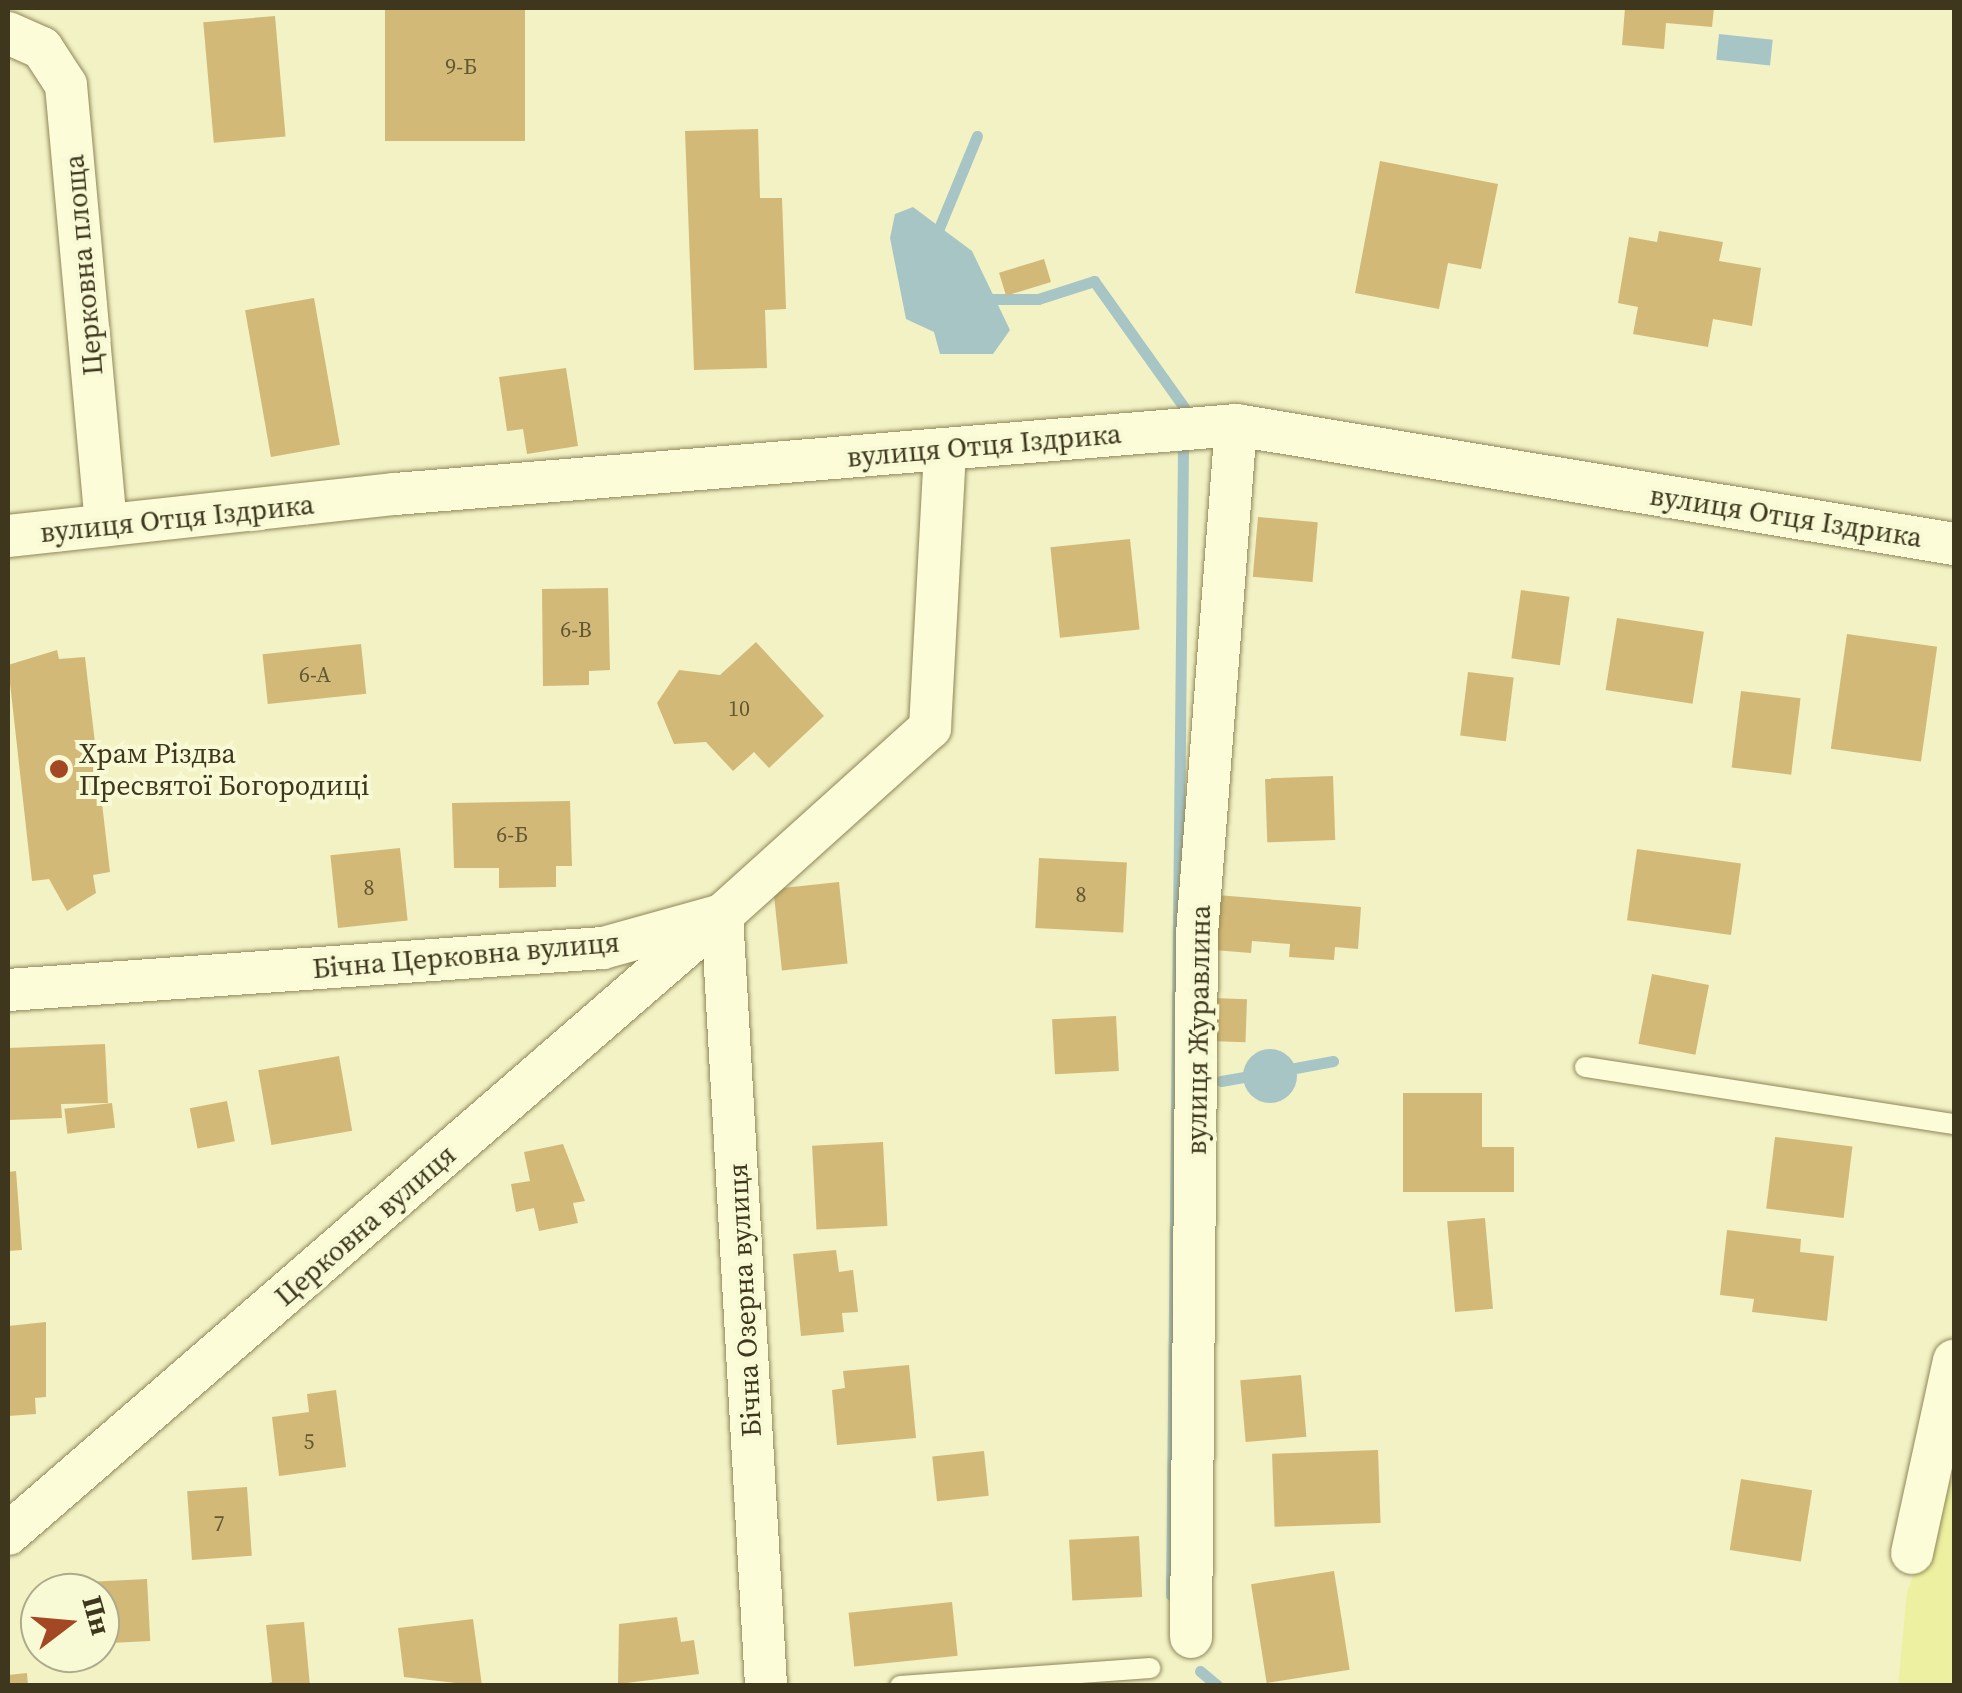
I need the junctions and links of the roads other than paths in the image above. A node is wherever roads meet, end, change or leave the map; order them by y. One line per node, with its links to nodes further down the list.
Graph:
1 (8, 34): 4 (street, Церковна площа)
2 (1236, 425): 3 (street, вулиця Отця Іздрика); 6 (street, вулиця Отця Іздрика); 14 (street, вулиця Журавлина)
3 (945, 449): 4 (street, вулиця Отця Іздрика); 7 (street, Бічна Церковна вулиця)
4 (106, 526): 5 (street, вулиця Отця Іздрика)
5 (8, 536)
6 (1954, 544)
7 (722, 915): 8 (street, Бічна Церковна вулиця); 12 (street, Церковна вулиця); 16 (street, Бічна Озерна вулиця)
8 (8, 990)
9 (1584, 1067): 10 (lane)
10 (1954, 1124)
11 (1954, 1361): 13 (street)
12 (8, 1534)
13 (1912, 1553)
14 (1191, 1637)
15 (1150, 1668): 17 (lane)
16 (766, 1686)
17 (900, 1686)

